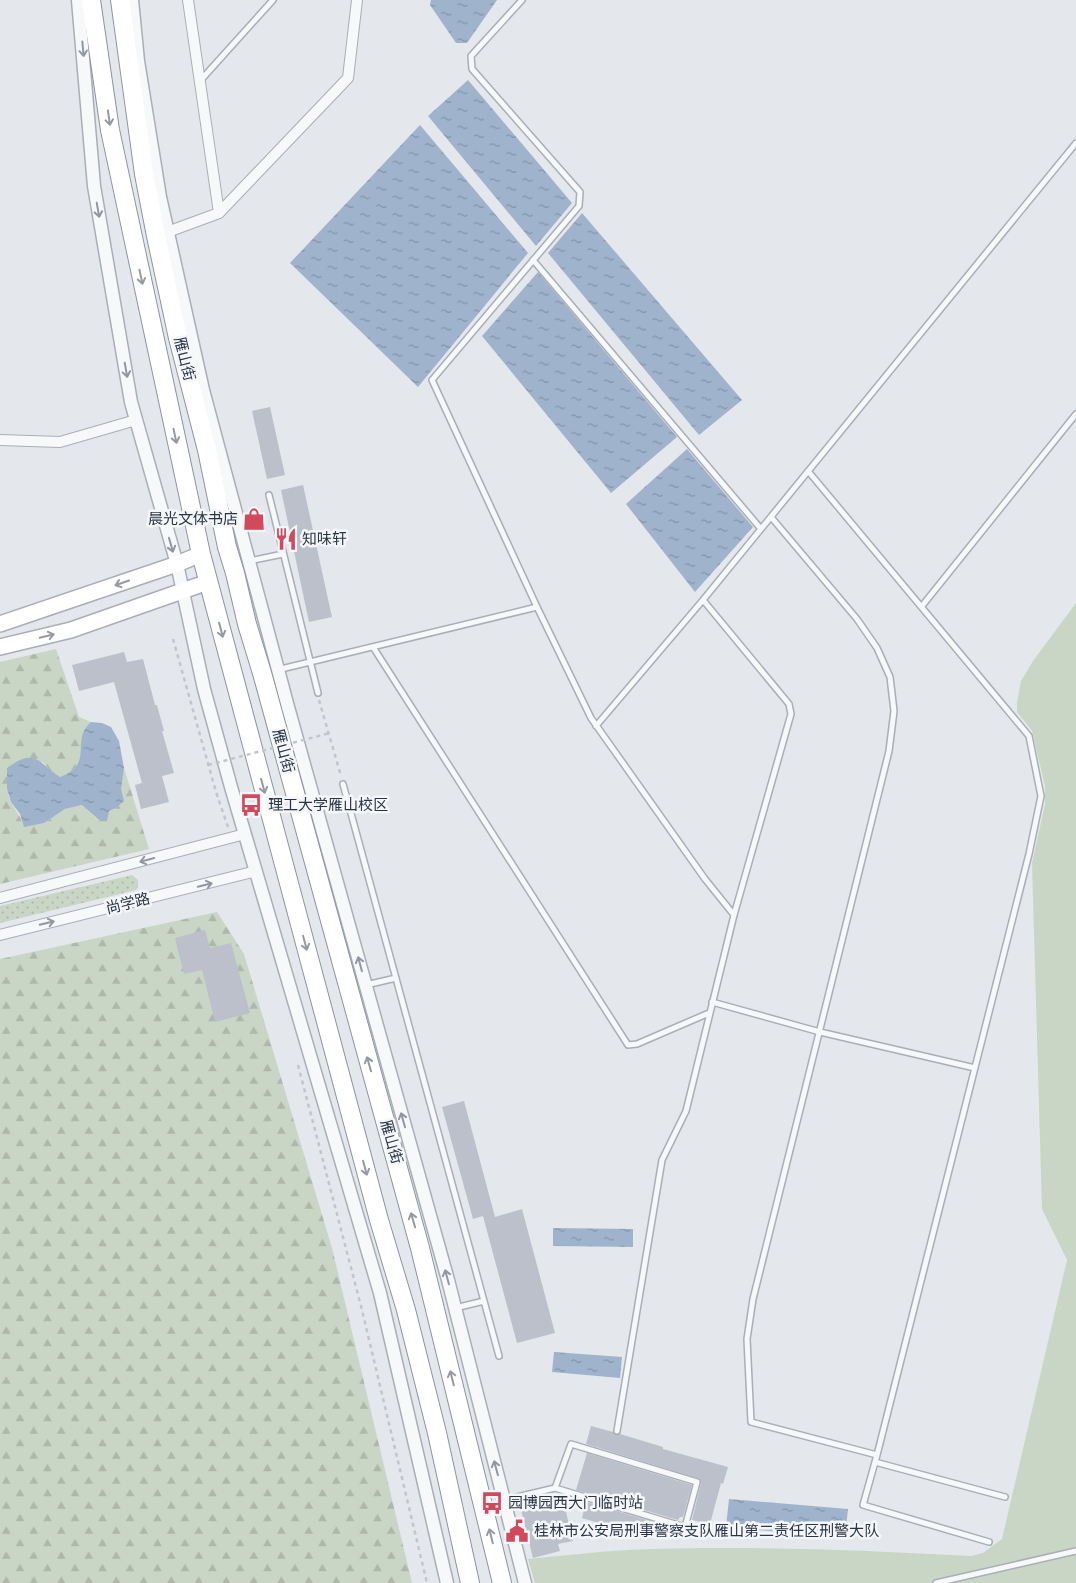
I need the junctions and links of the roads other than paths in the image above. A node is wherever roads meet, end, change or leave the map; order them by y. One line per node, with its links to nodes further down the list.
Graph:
1 (78, 0): 15 (street, one-way to 15)
2 (92, 0): 21 (highway, 雁山街, one-way to 21)
3 (120, 0): 12 (highway, 雁山街)
4 (132, 0): 12 (street)
5 (188, 0): 9 (street)
6 (273, 0): 9 (lane)
7 (357, 0): 11 (street)
8 (522, 0): 13 (lane)
9 (200, 81): 11 (street)
10 (1076, 143): 17 (lane)
11 (219, 213): 12 (street)
12 (162, 234): 23 (street); 34 (highway, 雁山街)
13 (533, 260): 20 (lane); 29 (lane)
14 (1076, 414): 28 (lane)
15 (136, 420): 16 (street); 24 (street, one-way to 24)
16 (0, 440)
17 (808, 471): 19 (lane); 28 (lane)
18 (268, 495): 22 (lane)
19 (771, 517): 20 (lane); 47 (lane)
20 (761, 530): 27 (lane)
21 (201, 554): 24 (main road); 25 (highway, 雁山街)
22 (283, 554): 23 (lane); 33 (lane)
23 (249, 562): 34 (street)
24 (176, 564): 26 (street); 30 (main road, one-way to 30)
25 (208, 582): 26 (main road); 61 (highway, 雁山街, one-way to 61)
26 (183, 591): 32 (main road, one-way to 26); 38 (street)
27 (704, 600): 36 (lane); 41 (lane)
28 (922, 606): 48 (lane)
29 (537, 607): 31 (lane); 36 (lane)
30 (0, 624)
31 (373, 647): 33 (lane); 46 (lane)
32 (0, 648)
33 (310, 662): 34 (lane); 35 (lane)
34 (270, 671): 44 (street, one-way to 34); 62 (highway, 雁山街, one-way to 34)
35 (318, 693)
36 (596, 726): 41 (lane)
37 (343, 784): 43 (lane)
38 (245, 834): 39 (street); 40 (street, one-way to 40)
39 (256, 872): 42 (street, 尚学路, one-way to 39); 60 (street)
40 (0, 898)
41 (734, 915): 45 (lane)
42 (0, 935)
43 (396, 978): 44 (lane); 49 (lane)
44 (366, 985): 50 (street, one-way to 44)
45 (712, 1002): 46 (lane); 47 (lane)
46 (709, 1013): 52 (lane)
47 (820, 1032): 48 (lane); 53 (lane)
48 (975, 1068): 53 (lane)
49 (484, 1301): 50 (lane); 51 (lane)
50 (454, 1308): 57 (street, one-way to 50)
51 (499, 1356)
52 (617, 1431)
53 (877, 1455): 54 (lane)
54 (875, 1462): 56 (lane); 58 (lane)
55 (556, 1488): 55 (lane); 57 (lane)
56 (1005, 1497)
57 (504, 1500): 63 (street)
58 (989, 1542)
59 (1076, 1551): 64 (lane)
60 (447, 1583)
61 (470, 1583)
62 (502, 1583)
63 (525, 1583)
64 (936, 1583)

